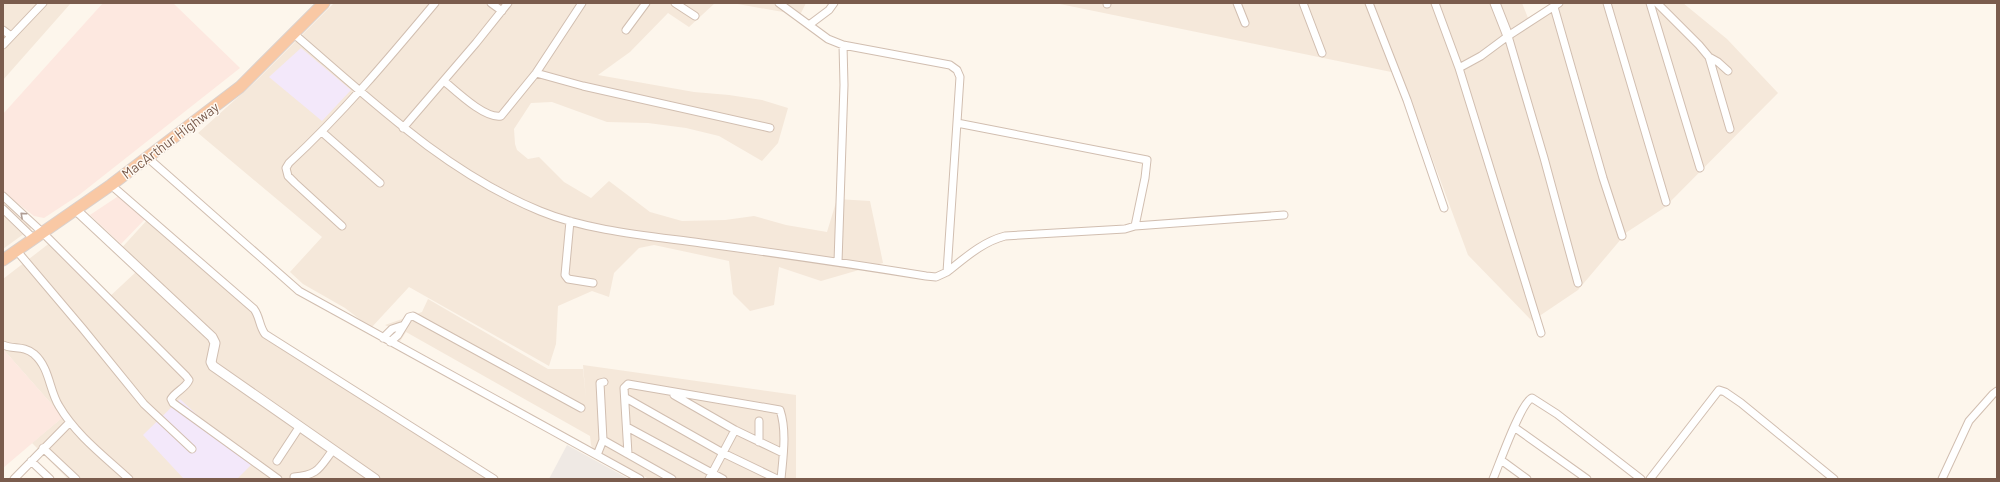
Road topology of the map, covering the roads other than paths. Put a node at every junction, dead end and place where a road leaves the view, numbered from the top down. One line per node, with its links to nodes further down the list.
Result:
1 (42, 3): 27 (street)
2 (324, 3): 26 (highway, MacArthur Highway)
3 (435, 3): 37 (street)
4 (491, 3): 20 (street)
5 (508, 3): 20 (street)
6 (582, 3): 35 (street)
7 (646, 3): 25 (street)
8 (675, 3): 21 (street)
9 (779, 3): 23 (street)
10 (834, 3): 23 (street)
11 (1237, 3): 22 (street)
12 (1303, 3): 31 (street)
13 (1369, 3): 49 (street)
14 (1435, 3): 33 (street)
15 (1495, 3): 28 (street)
16 (1607, 3): 48 (street)
17 (1650, 3): 44 (street)
18 (1657, 3): 32 (street)
19 (1557, 5): 28 (street); 57 (street)
20 (502, 11): 36 (street)
21 (695, 16)
22 (1245, 23)
23 (809, 25): 30 (street)
24 (3, 30): 27 (street)
25 (626, 30)
26 (294, 34): 37 (street); 43 (highway, MacArthur Highway)
27 (11, 36): 29 (street)
28 (1508, 36): 33 (street); 63 (street)
29 (3, 44)
30 (843, 45): 38 (street); 60 (street)
31 (1322, 53)
32 (1709, 57): 34 (street); 41 (street)
33 (1459, 68): 65 (street)
34 (1728, 71)
35 (536, 73): 36 (street); 40 (street)
36 (444, 81): 39 (street)
37 (361, 91): 39 (street); 42 (street)
38 (957, 123): 55 (street); 61 (street)
39 (403, 128): 53 (street)
40 (770, 128)
41 (1730, 129)
42 (322, 132): 45 (street); 54 (street)
43 (148, 158): 46 (highway, MacArthur Highway); 66 (street)
44 (1700, 168)
45 (380, 183)
46 (111, 185): 51 (highway, MacArthur Highway); 100 (street)
47 (3, 196): 56 (street, one-way to 47)
48 (1666, 202)
49 (1444, 208)
50 (3, 209): 56 (street)
51 (76, 210): 56 (highway, MacArthur Highway); 76 (street)
52 (1284, 215): 55 (street)
53 (570, 222): 60 (street); 62 (street)
54 (342, 226)
55 (1135, 226): 61 (street)
56 (39, 236): 58 (highway, MacArthur Highway); 98 (street)
57 (1622, 236)
58 (17, 251): 59 (highway, MacArthur Highway); 83 (street)
59 (3, 260)
60 (838, 262): 61 (street)
61 (947, 272)
62 (593, 283)
63 (1578, 283)
64 (402, 326): 66 (street); 67 (street); 73 (street)
65 (1541, 333)
66 (383, 338): 67 (street)
67 (390, 342): 88 (street)
68 (3, 345): 75 (street)
69 (604, 382): 80 (street)
70 (1997, 391): 112 (street)
71 (669, 392): 72 (street); 79 (street); 87 (street)
72 (626, 398): 77 (street); 85 (street)
73 (581, 408)
74 (759, 421): 81 (street)
75 (70, 422): 82 (street); 97 (street)
76 (300, 426): 84 (street); 91 (street)
77 (627, 427): 86 (street); 92 (street)
78 (1514, 427): 89 (street); 108 (street); 109 (street)
79 (735, 430): 81 (street); 85 (street)
80 (603, 440): 86 (street); 88 (street)
81 (759, 442): 87 (street)
82 (43, 448): 90 (street); 96 (street)
83 (192, 449)
84 (333, 450): 93 (street); 99 (street)
85 (723, 453): 92 (street); 104 (street)
86 (628, 454): 102 (street)
87 (783, 454): 105 (street)
88 (597, 455): 101 (street)
89 (1501, 460): 106 (street); 107 (street)
90 (31, 461): 94 (street); 95 (street)
91 (277, 461)
92 (710, 476): 103 (street)
93 (294, 477)
94 (16, 478)
95 (50, 479)
96 (76, 479)
97 (128, 479)
98 (278, 479)
99 (375, 479)
100 (494, 479)
101 (640, 479)
102 (672, 479)
103 (723, 479)
104 (777, 479)
105 (781, 479)
106 (1493, 479)
107 (1527, 479)
108 (1587, 479)
109 (1641, 479)
110 (1650, 479): 111 (street)
111 (1834, 479)
112 (1942, 479)

